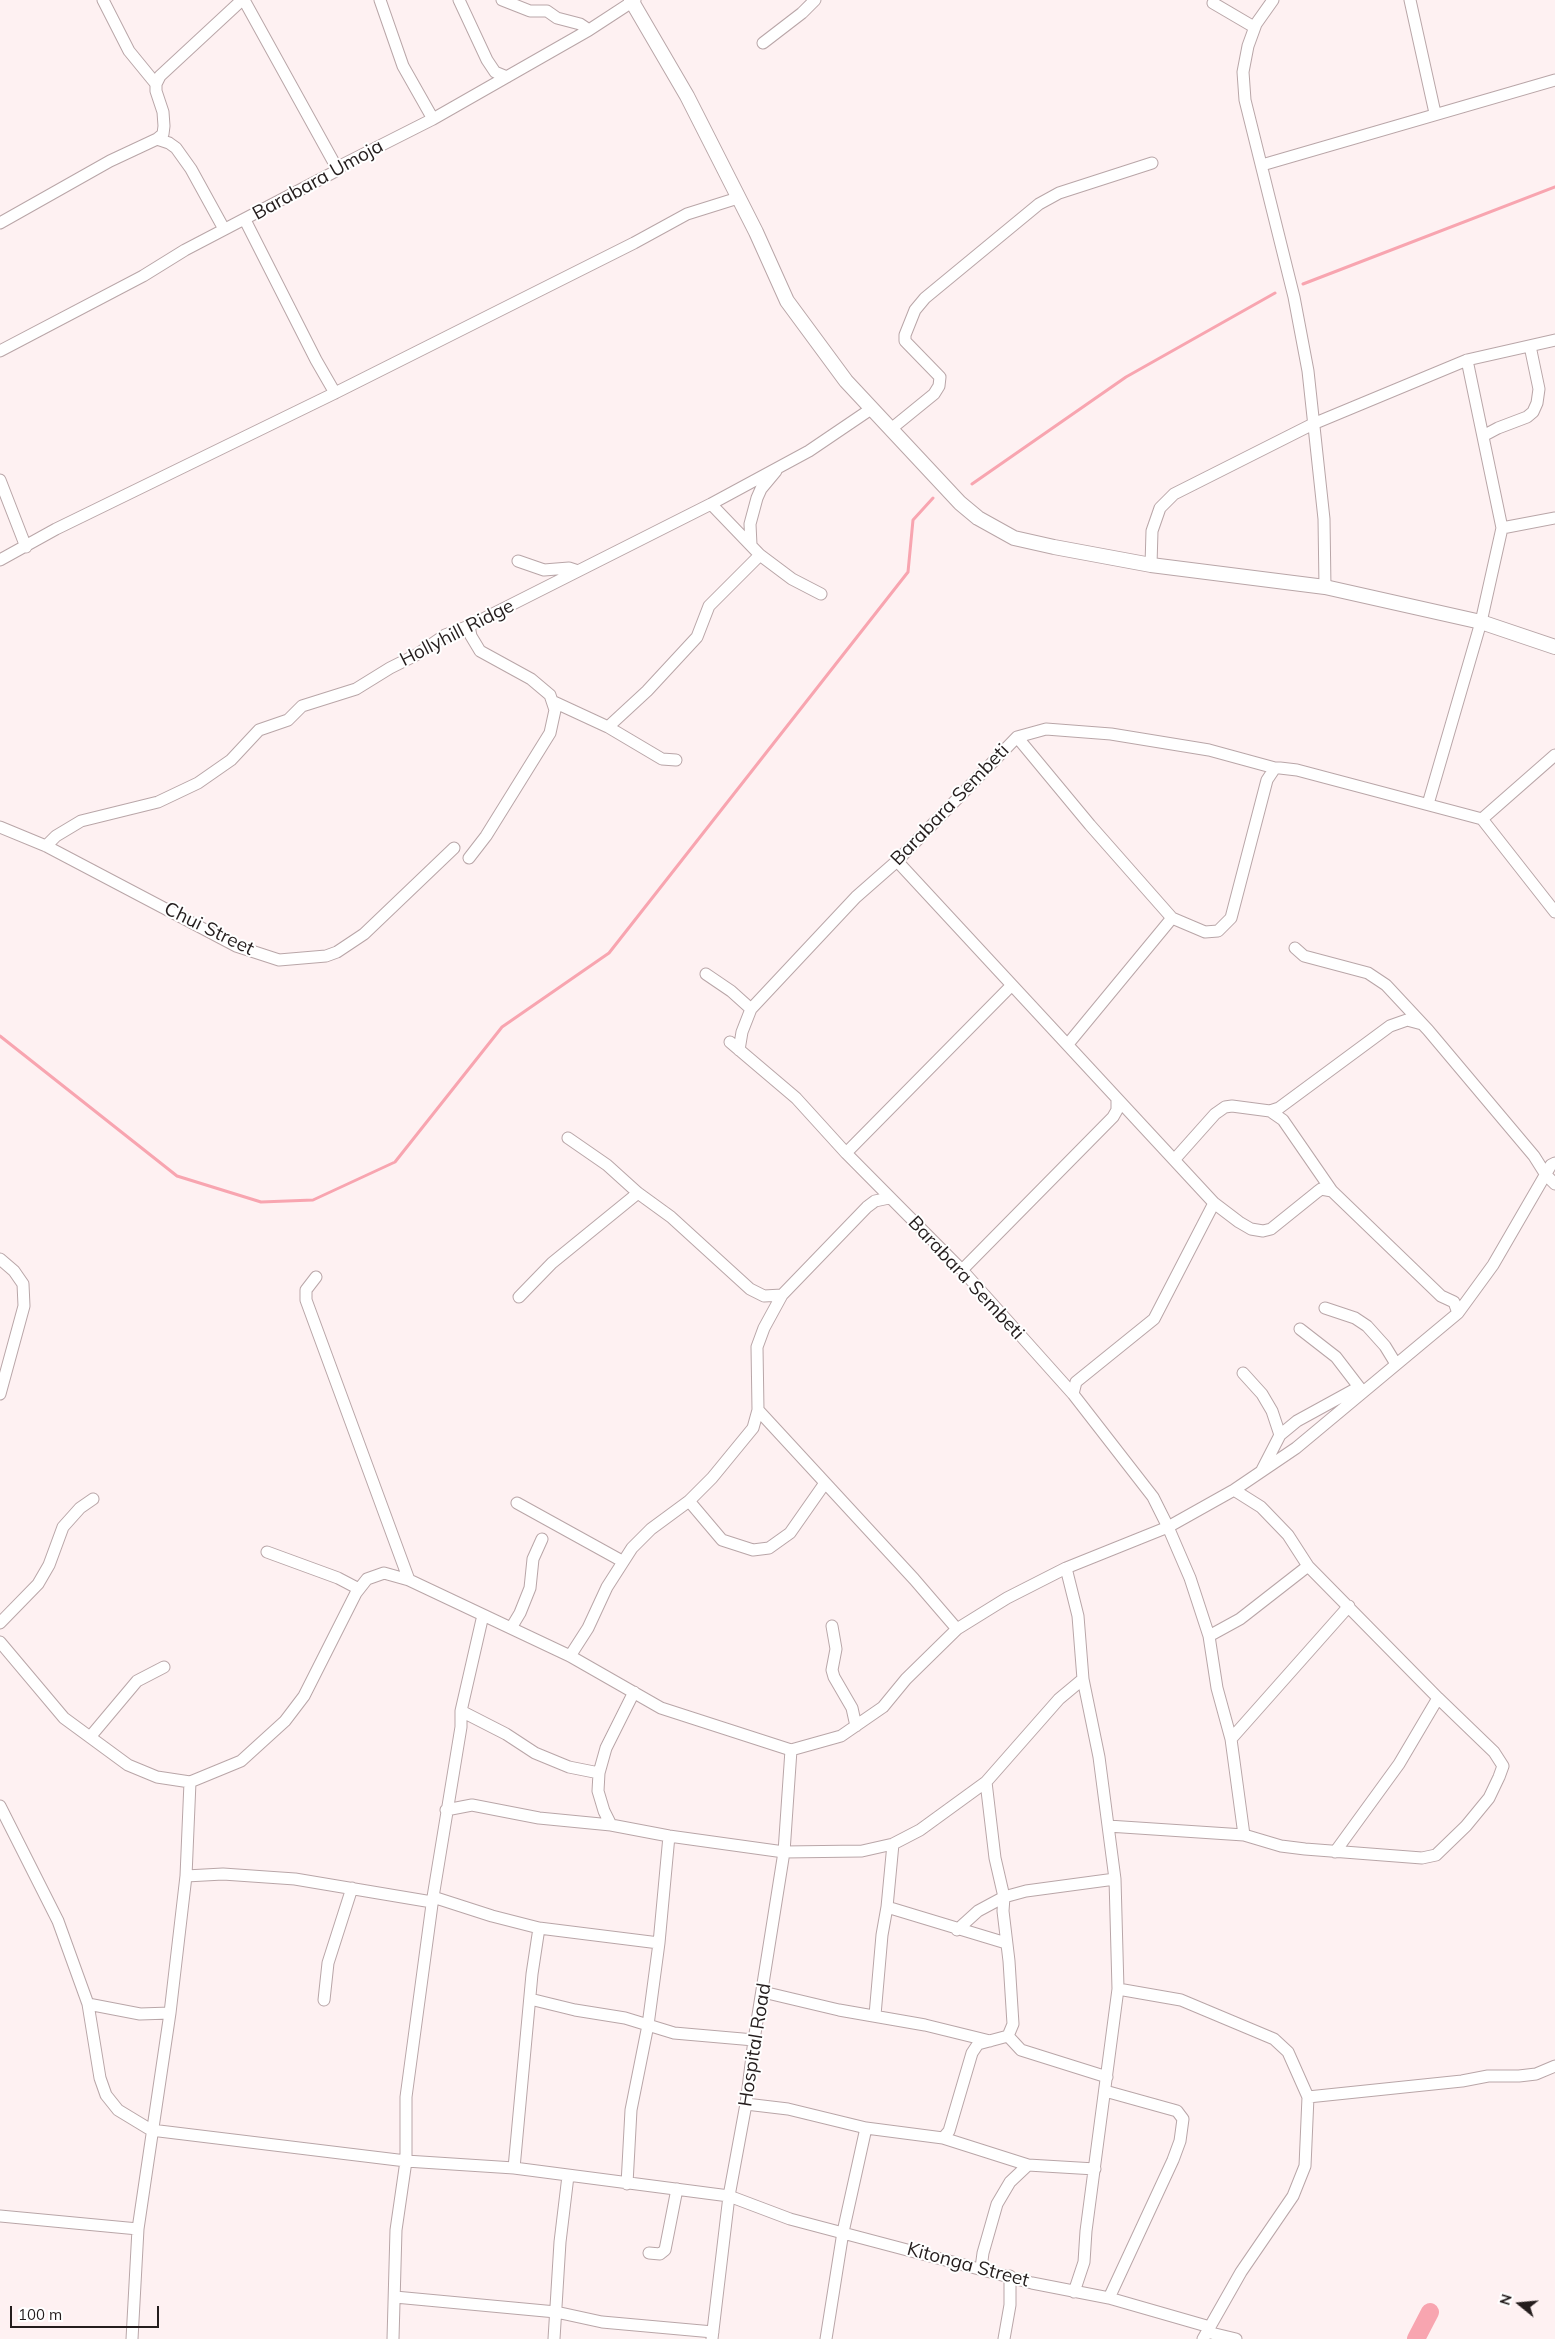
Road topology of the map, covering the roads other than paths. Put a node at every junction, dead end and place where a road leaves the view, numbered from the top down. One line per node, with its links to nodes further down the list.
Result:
1 (103, 0): 16 (street)
2 (243, 0): 16 (street); 22 (street)
3 (380, 0): 18 (street)
4 (459, 0): 14 (street)
5 (502, 0): 12 (street)
6 (815, 0): 13 (street)
7 (1274, 0): 11 (street)
8 (1410, 0): 17 (street)
9 (633, 1): 12 (street, Barabara Umoja); 23 (street)
10 (1213, 3): 11 (street)
11 (1254, 27): 21 (street)
12 (589, 30): 14 (street, Barabara Umoja)
13 (763, 43)
14 (507, 77): 18 (street, Barabara Umoja)
15 (1555, 80): 17 (street)
16 (156, 84): 19 (street)
17 (1435, 113): 21 (street)
18 (433, 119): 22 (street, Barabara Umoja)
19 (163, 139): 25 (street); 26 (street)
20 (1152, 163): 34 (street)
21 (1262, 164): 33 (street)
22 (338, 170): 24 (street, Barabara Umoja)
23 (738, 198): 31 (street); 32 (street)
24 (245, 220): 26 (street, Barabara Umoja); 31 (street)
25 (0, 223)
26 (224, 229): 29 (street, Barabara Umoja)
27 (1555, 340): 28 (street)
28 (1530, 346): 30 (street); 35 (street)
29 (0, 351)
30 (1467, 360): 33 (street); 35 (street)
31 (335, 393): 42 (street)
32 (871, 409): 34 (street); 36 (street, Hollyhill Ridge)
33 (1313, 424): 46 (street); 48 (street)
34 (891, 429): 46 (street)
35 (1484, 436): 40 (street)
36 (780, 466): 38 (street, Hollyhill Ridge); 41 (street)
37 (1, 485): 42 (street)
38 (711, 504): 41 (street); 47 (street, Hollyhill Ridge)
39 (1555, 518): 40 (street)
40 (1502, 528): 50 (street)
41 (751, 545): 43 (street)
42 (26, 547): 44 (street)
43 (760, 555): 49 (street); 54 (street)
44 (0, 560)
45 (518, 561): 47 (street)
46 (1151, 566): 48 (street)
47 (578, 571): 51 (street, Hollyhill Ridge)
48 (1325, 587): 50 (street)
49 (821, 594)
50 (1481, 622): 52 (street); 59 (street)
51 (469, 626): 53 (street); 62 (street, Hollyhill Ridge)
52 (1555, 647)
53 (554, 702): 54 (street); 64 (street)
54 (608, 727): 57 (street)
55 (1017, 736): 58 (street, Barabara Sembeti); 65 (street, Barabara Sembeti); 67 (street)
56 (1555, 755): 60 (street)
57 (676, 760)
58 (1275, 768): 59 (street, Barabara Sembeti); 67 (street)
59 (1428, 804): 60 (street, Barabara Sembeti)
60 (1482, 819): 66 (street)
61 (0, 827): 62 (street, Chui Street)
62 (46, 846): 63 (street, Chui Street)
63 (454, 848)
64 (469, 858)
65 (897, 861): 70 (street); 71 (street, Barabara Sembeti)
66 (1555, 912)
67 (1172, 918): 73 (street)
68 (1295, 948): 72 (street)
69 (706, 974): 71 (street)
70 (1011, 986): 73 (street); 77 (street)
71 (751, 1009): 77 (street, Barabara Sembeti)
72 (1423, 1025): 75 (street); 80 (street)
73 (1068, 1044): 74 (street)
74 (1117, 1100): 78 (street); 87 (street)
75 (1270, 1111): 78 (street); 82 (street)
76 (568, 1138): 83 (street)
77 (846, 1153): 84 (street, Barabara Sembeti)
78 (1174, 1160): 85 (street)
79 (1555, 1163): 80 (street)
80 (1546, 1175): 81 (street); 92 (street)
81 (1555, 1184)
82 (1332, 1191): 85 (street); 92 (street)
83 (638, 1193): 89 (street); 90 (street)
84 (889, 1198): 87 (street, Barabara Sembeti); 89 (street)
85 (1214, 1203): 98 (street)
86 (0, 1259): 97 (street)
87 (962, 1270): 98 (street, Barabara Sembeti)
88 (316, 1277): 113 (street)
89 (782, 1295): 99 (street)
90 (519, 1297)
91 (1325, 1308): 94 (street)
92 (1458, 1313): 94 (street)
93 (1300, 1328): 96 (street)
94 (1396, 1364): 96 (street)
95 (1243, 1373): 100 (street)
96 (1359, 1391): 100 (street); 101 (street)
97 (0, 1394)
98 (1073, 1394): 107 (street, Barabara Sembeti)
99 (758, 1410): 102 (street); 105 (street)
100 (1280, 1435): 101 (street)
101 (1261, 1472): 103 (street)
102 (825, 1483): 105 (street); 120 (street)
103 (1234, 1490): 107 (street); 111 (street)
104 (93, 1499): 117 (street)
105 (689, 1501): 110 (street)
106 (517, 1503): 110 (street)
107 (1168, 1527): 112 (street); 121 (street, Barabara Sembeti)
108 (542, 1540): 119 (street)
109 (267, 1552): 114 (street)
110 (622, 1561): 123 (street)
111 (1308, 1566): 115 (street); 121 (street)
112 (1066, 1568): 120 (street); 125 (street)
113 (409, 1580): 114 (street); 116 (street)
114 (359, 1590): 134 (street)
115 (1349, 1606): 127 (street); 131 (street)
116 (484, 1615): 119 (street); 128 (street)
117 (0, 1623)
118 (832, 1626): 129 (street)
119 (511, 1628): 123 (street)
120 (957, 1629): 129 (street)
121 (1209, 1636): 131 (street, Barabara Sembeti)
122 (0, 1642): 130 (street)
123 (570, 1656): 126 (street)
124 (164, 1667): 130 (street)
125 (1084, 1679): 135 (street); 139 (street)
126 (634, 1692): 132 (street); 133 (street)
127 (1438, 1698): 144 (street); 144 (street)
128 (461, 1711): 133 (street); 137 (street)
129 (856, 1726): 132 (street)
130 (90, 1736): 134 (street)
131 (1231, 1739): 140 (street, Barabara Sembeti)
132 (791, 1750): 143 (street, Hospital Road)
133 (599, 1773): 138 (street)
134 (190, 1782): 145 (street)
135 (986, 1782): 142 (street); 148 (street)
136 (0, 1806): 159 (street)
137 (446, 1810): 138 (street); 149 (street)
138 (611, 1825): 141 (street)
139 (1108, 1826): 140 (street); 146 (street)
140 (1244, 1835): 144 (street)
141 (670, 1836): 143 (street); 153 (street)
142 (893, 1844): 143 (street); 150 (street)
143 (784, 1852): 156 (street, Hospital Road)
144 (1335, 1852)
145 (186, 1876): 147 (street); 160 (street)
146 (1115, 1879): 148 (street); 155 (street)
147 (352, 1888): 149 (street); 158 (street)
148 (1004, 1897): 152 (street); 154 (street)
149 (432, 1900): 151 (street); 174 (street)
150 (888, 1907): 152 (street); 161 (street)
151 (539, 1928): 153 (street); 157 (street)
152 (957, 1930): 154 (street)
153 (659, 1943): 162 (street)
154 (1006, 1943): 163 (street)
155 (1118, 1989): 167 (street); 169 (street)
156 (763, 1992): 161 (street); 164 (street, Hospital Road)
157 (530, 1999): 162 (street); 176 (street)
158 (324, 2000)
159 (88, 2004): 160 (street); 172 (street)
160 (170, 2013): 172 (street)
161 (874, 2015): 165 (street)
162 (648, 2024): 164 (street); 179 (street)
163 (1008, 2036): 165 (street); 167 (street)
164 (754, 2040): 170 (street, Hospital Road)
165 (990, 2041): 173 (street)
166 (1555, 2066): 169 (street)
167 (1107, 2077): 168 (street)
168 (1106, 2092): 177 (street); 190 (street)
169 (1308, 2097): 192 (street)
170 (746, 2104): 171 (street); 181 (street, Hospital Road)
171 (866, 2128): 173 (street); 184 (street)
172 (151, 2130): 174 (street, Kitonga Street); 183 (street)
173 (943, 2138): 175 (street)
174 (406, 2161): 176 (street, Kitonga Street); 189 (street)
175 (1028, 2165): 177 (street); 186 (street)
176 (514, 2168): 178 (street, Kitonga Street)
177 (1096, 2169): 188 (street)
178 (568, 2176): 179 (street, Kitonga Street); 191 (street)
179 (627, 2184): 180 (street, Kitonga Street)
180 (677, 2189): 181 (street, Kitonga Street); 185 (street)
181 (728, 2196): 184 (street, Kitonga Street); 193 (street, Hospital Road)
182 (0, 2216): 183 (street)
183 (138, 2229): 194 (street)
184 (843, 2232): 186 (street, Kitonga Street); 197 (street)
185 (649, 2252)
186 (981, 2268): 187 (street, Kitonga Street)
187 (1010, 2276): 188 (street, Kitonga Street); 198 (street)
188 (1074, 2292): 190 (street, Kitonga Street)
189 (395, 2297): 191 (street); 195 (street)
190 (1109, 2298): 192 (street, Kitonga Street)
191 (556, 2312): 193 (street); 196 (street)
192 (1207, 2333): 199 (street, Kitonga Street)
193 (712, 2336)
194 (132, 2339)
195 (393, 2339)
196 (554, 2339)
197 (826, 2339)
198 (1004, 2339)
199 (1236, 2339)

